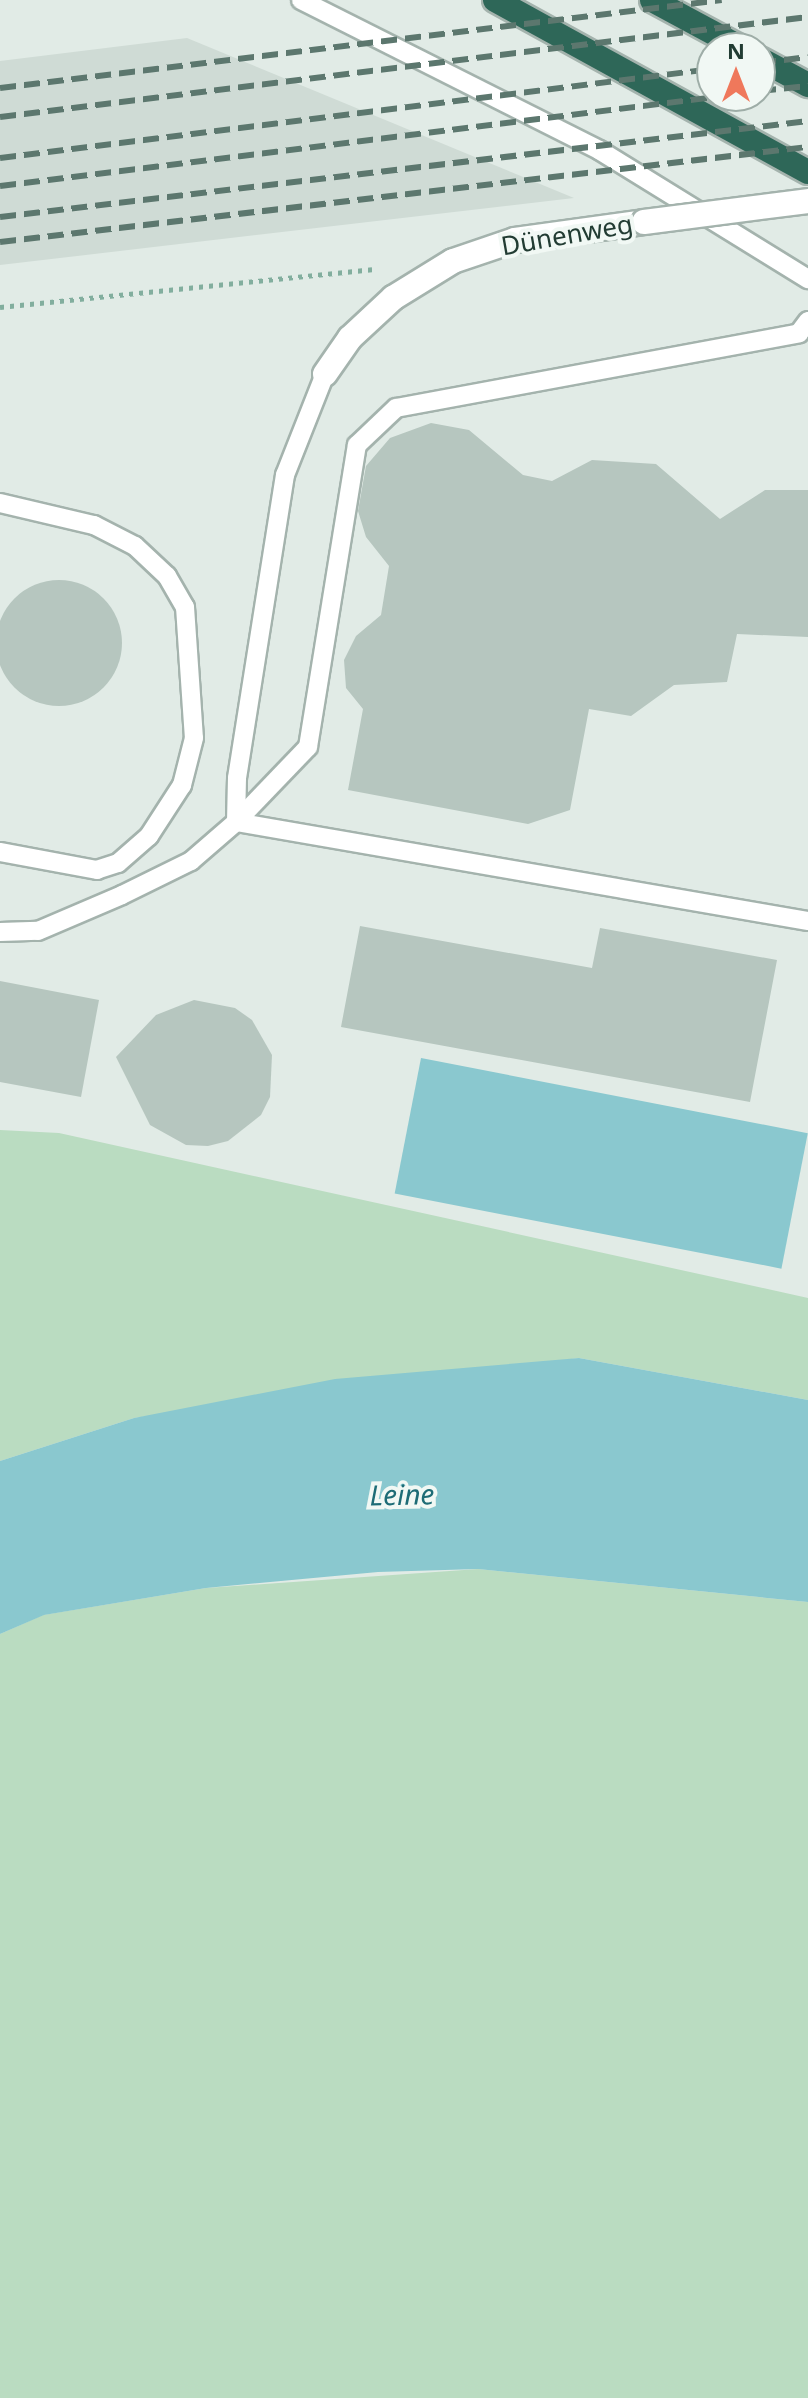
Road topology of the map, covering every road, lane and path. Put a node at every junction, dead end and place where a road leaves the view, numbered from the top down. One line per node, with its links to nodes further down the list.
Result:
1 (301, 0): 10 (lane)
2 (495, 0): 7 (highway)
3 (652, 0): 4 (highway)
4 (711, 32)
5 (776, 68): 6 (highway)
6 (808, 85)
7 (808, 172)
8 (808, 201): 13 (street, Dünenweg, bridge)
9 (391, 268): 11 (path)
10 (808, 279)
11 (0, 307)
12 (808, 321): 15 (lane)
13 (325, 374): 15 (lane)
14 (0, 503): 17 (lane)
15 (236, 822): 18 (lane); 19 (lane)
16 (0, 852): 17 (lane)
17 (97, 870): 18 (lane)
18 (106, 902): 20 (lane)
19 (808, 921)
20 (0, 932)

